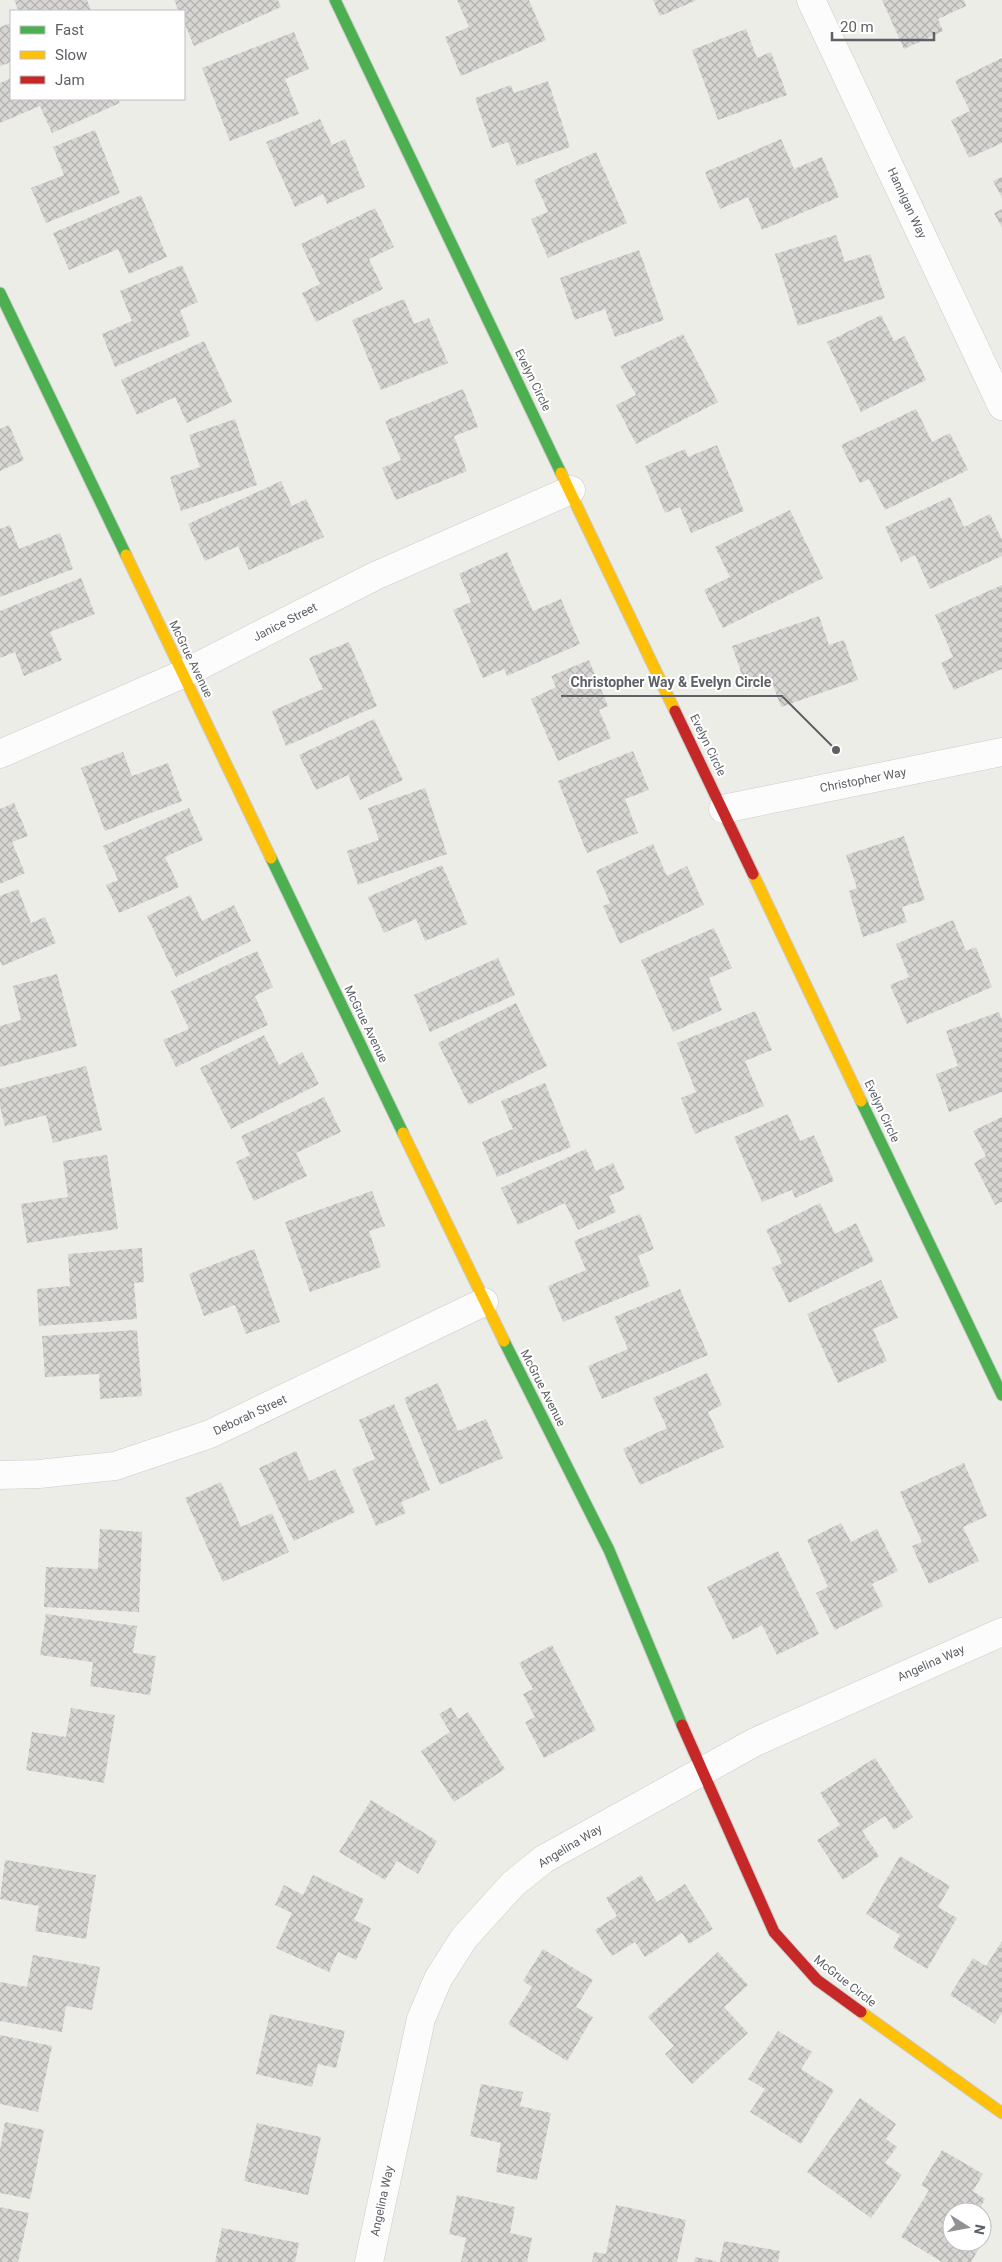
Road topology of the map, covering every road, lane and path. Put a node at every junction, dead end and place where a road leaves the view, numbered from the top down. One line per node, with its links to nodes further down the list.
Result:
1 (335, 0): 5 (street, Evelyn Circle)
2 (811, 0): 4 (street, Hannigan Way)
3 (0, 293): 6 (street, McGrue Avenue)
4 (1002, 406)
5 (571, 490): 6 (street, Janice Street); 9 (street, Evelyn Circle)
6 (183, 674): 8 (street, Janice Street); 10 (street, McGrue Avenue)
7 (1002, 752): 9 (street, Christopher Way)
8 (0, 754)
9 (723, 809): 11 (street, Evelyn Circle)
10 (484, 1302): 12 (street, Deborah Street); 14 (street, McGrue Avenue)
11 (1002, 1395)
12 (0, 1475)
13 (1002, 1632): 14 (street, Angelina Way)
14 (701, 1771): 15 (street, McGrue Circle); 16 (street, Angelina Way)
15 (1002, 2113)
16 (369, 2262)

